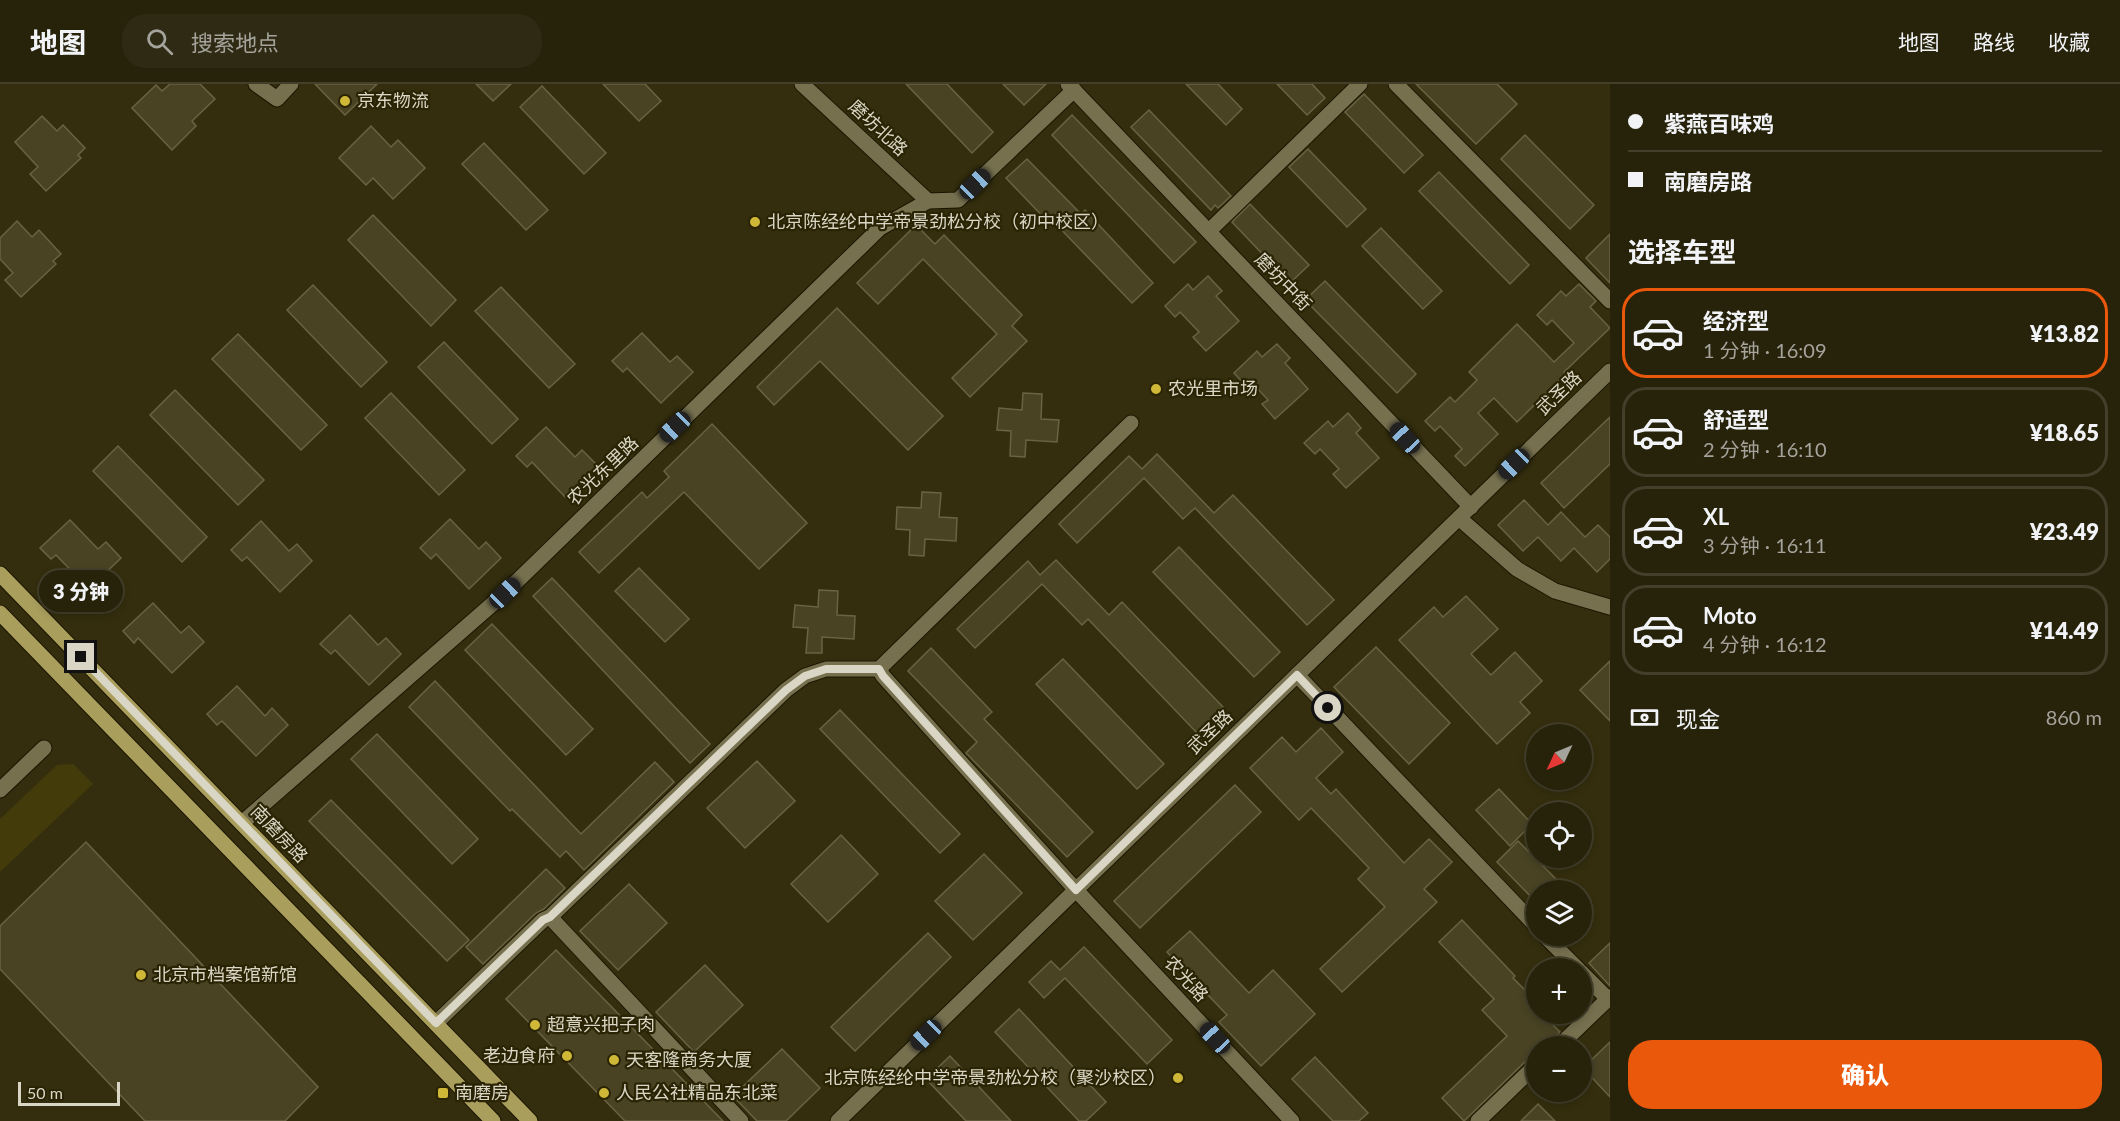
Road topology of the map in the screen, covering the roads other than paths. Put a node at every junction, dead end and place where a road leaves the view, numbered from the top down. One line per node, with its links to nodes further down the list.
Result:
1 (256, 84): 2 (street)
2 (291, 84)
3 (802, 84): 7 (street, 磨坊北路)
4 (1360, 84): 8 (street)
5 (1396, 84): 9 (street)
6 (1071, 87): 7 (street, 农光东里路); 8 (street, 磨坊中街)
7 (927, 201): 21 (street, 农光东里路)
8 (1209, 231): 12 (street, 磨坊中街)
9 (1610, 301)
10 (1610, 371): 12 (street, 武圣路)
11 (1131, 423): 17 (street)
12 (1470, 507): 13 (street, 武圣路)
13 (1459, 518): 15 (street); 18 (street, 武圣路)
14 (0, 574): 21 (main road, 南磨房路)
15 (1610, 607)
16 (0, 613): 32 (main road)
17 (879, 669): 22 (street, 农光路); 24 (street)
18 (1297, 675): 22 (street, 武圣路); 23 (street)
19 (44, 748): 20 (street)
20 (0, 790)
21 (242, 823): 29 (main road, 南磨房路)
22 (1076, 890): 35 (street, 武圣路); 36 (street, 农光路)
23 (1526, 915)
24 (550, 917): 29 (street); 34 (street)
25 (1555, 946): 26 (street)
26 (1566, 958)
27 (1592, 983): 28 (street)
28 (1609, 998): 30 (street)
29 (436, 1023): 33 (main road, 南磨房路)
30 (1569, 1036)
31 (1526, 1075): 37 (street)
32 (493, 1121)
33 (530, 1121)
34 (741, 1121)
35 (838, 1121)
36 (1292, 1121)
37 (1478, 1121)

